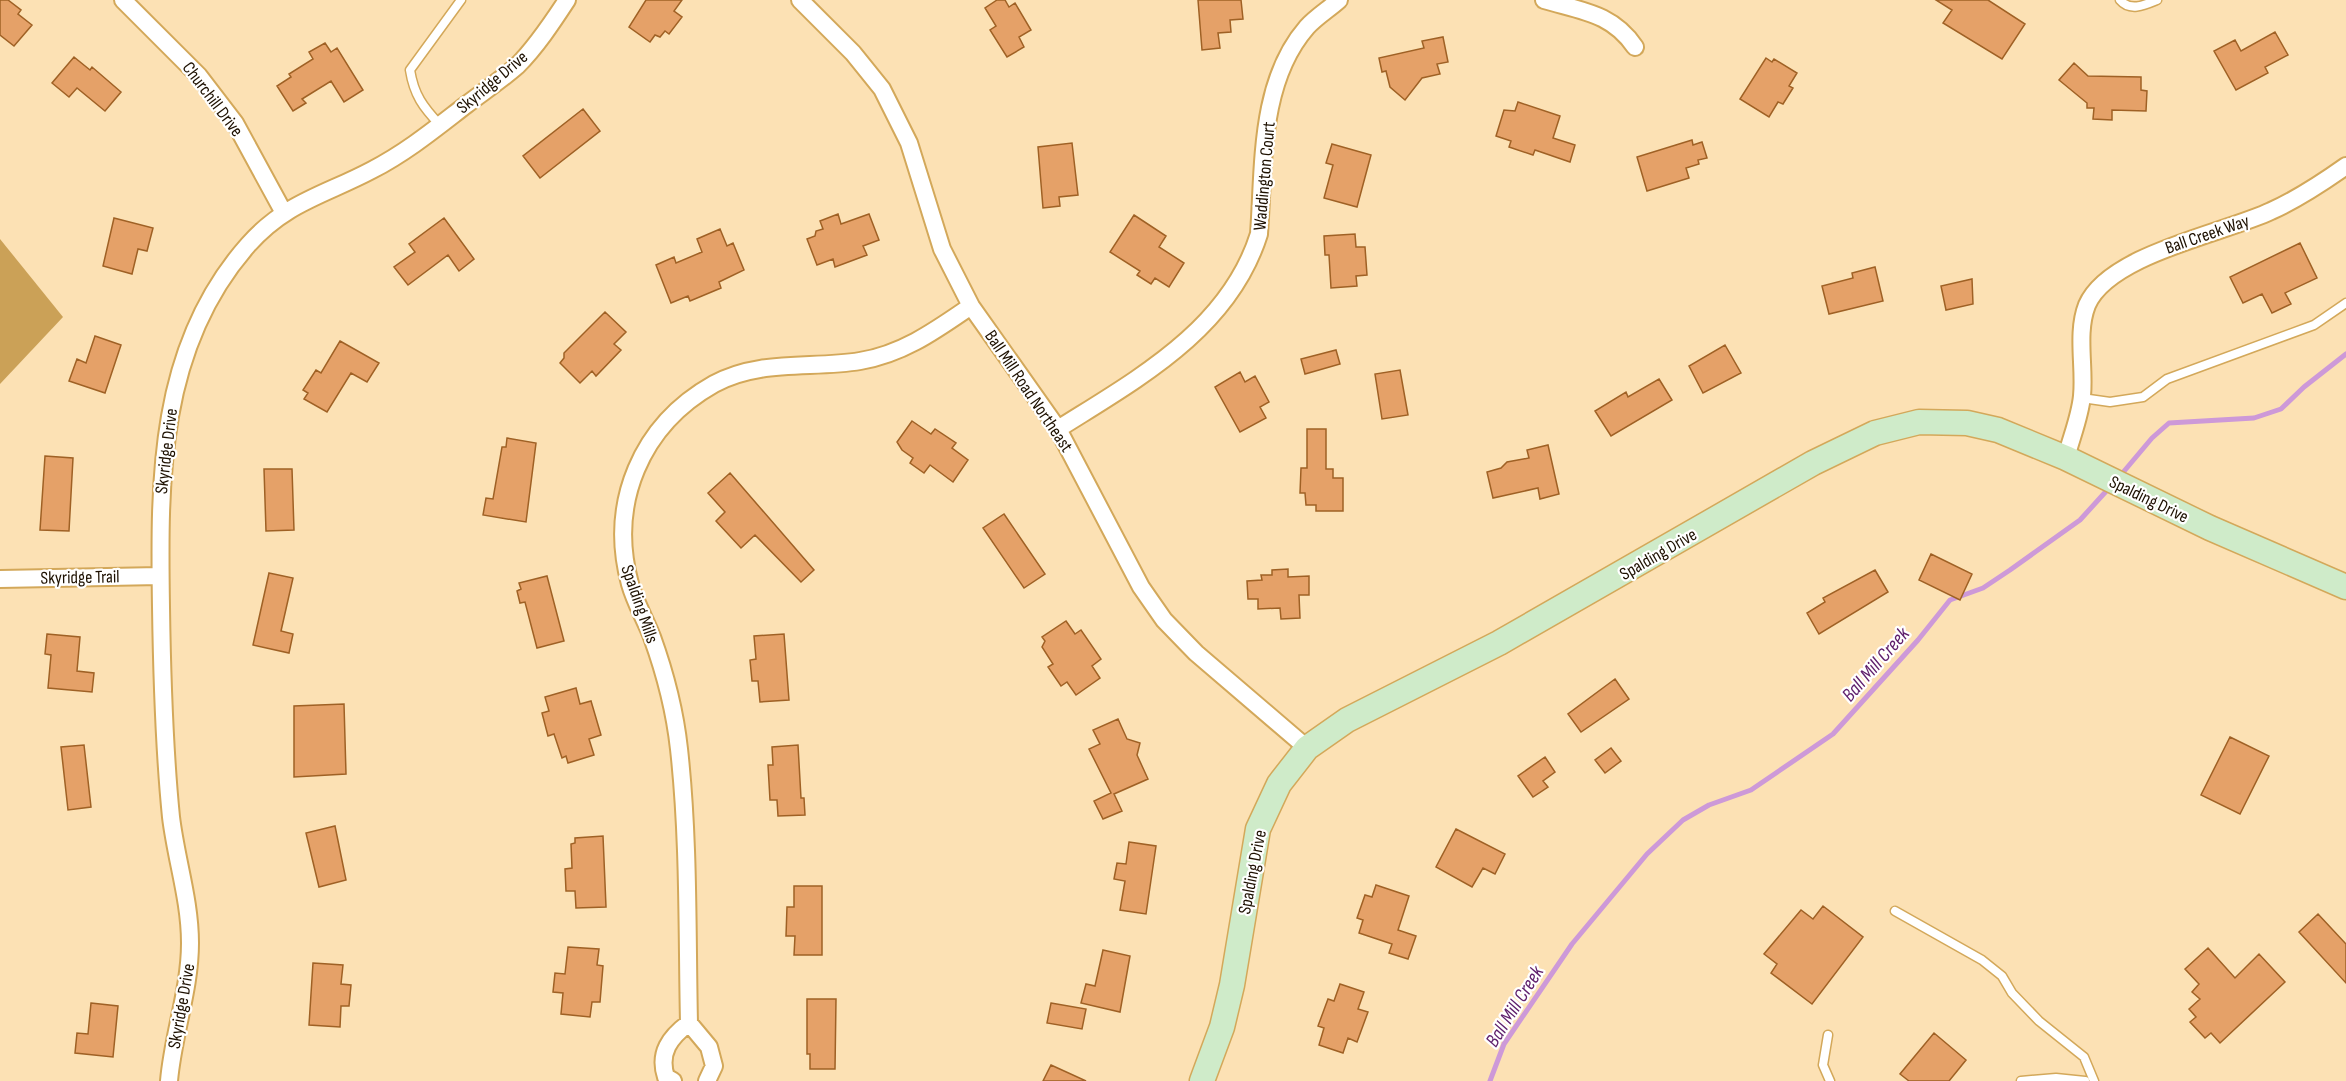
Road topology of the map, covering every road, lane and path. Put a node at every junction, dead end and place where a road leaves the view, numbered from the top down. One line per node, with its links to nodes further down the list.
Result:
1 (123, 0): 12 (street, Churchill Drive)
2 (461, 0): 10 (lane)
3 (567, 0): 10 (street, Skyridge Drive)
4 (800, 0): 14 (street, Ball Mill Road Northeast)
5 (1339, 0): 16 (street, Waddington Court)
6 (1544, 0): 9 (street)
7 (2120, 0): 8 (lane)
8 (2157, 0)
9 (1635, 47)
10 (440, 125): 12 (street, Skyridge Drive)
11 (2346, 166): 15 (street, Ball Creek Way)
12 (284, 213): 18 (street, Skyridge Drive)
13 (2346, 303): 15 (lane)
14 (971, 306): 16 (street, Ball Mill Road Northeast); 23 (street, Spalding Mills)
15 (2082, 398): 17 (street, Ball Creek Way)
16 (1058, 429): 21 (street, Ball Mill Road Northeast)
17 (2066, 459): 20 (street, Spalding Drive); 21 (street, Spalding Drive)
18 (160, 576): 19 (street, Skyridge Trail); 25 (street, Skyridge Drive)
19 (0, 579)
20 (2346, 587)
21 (1307, 748): 28 (street, Spalding Drive)
22 (1895, 911): 32 (lane)
23 (689, 1023): 26 (street); 27 (street)
24 (1828, 1035): 29 (lane)
25 (169, 1081)
26 (673, 1081)
27 (707, 1081)
28 (1202, 1081)
29 (1830, 1081)
30 (2021, 1081): 31 (lane)
31 (2085, 1081)
32 (2094, 1081)

